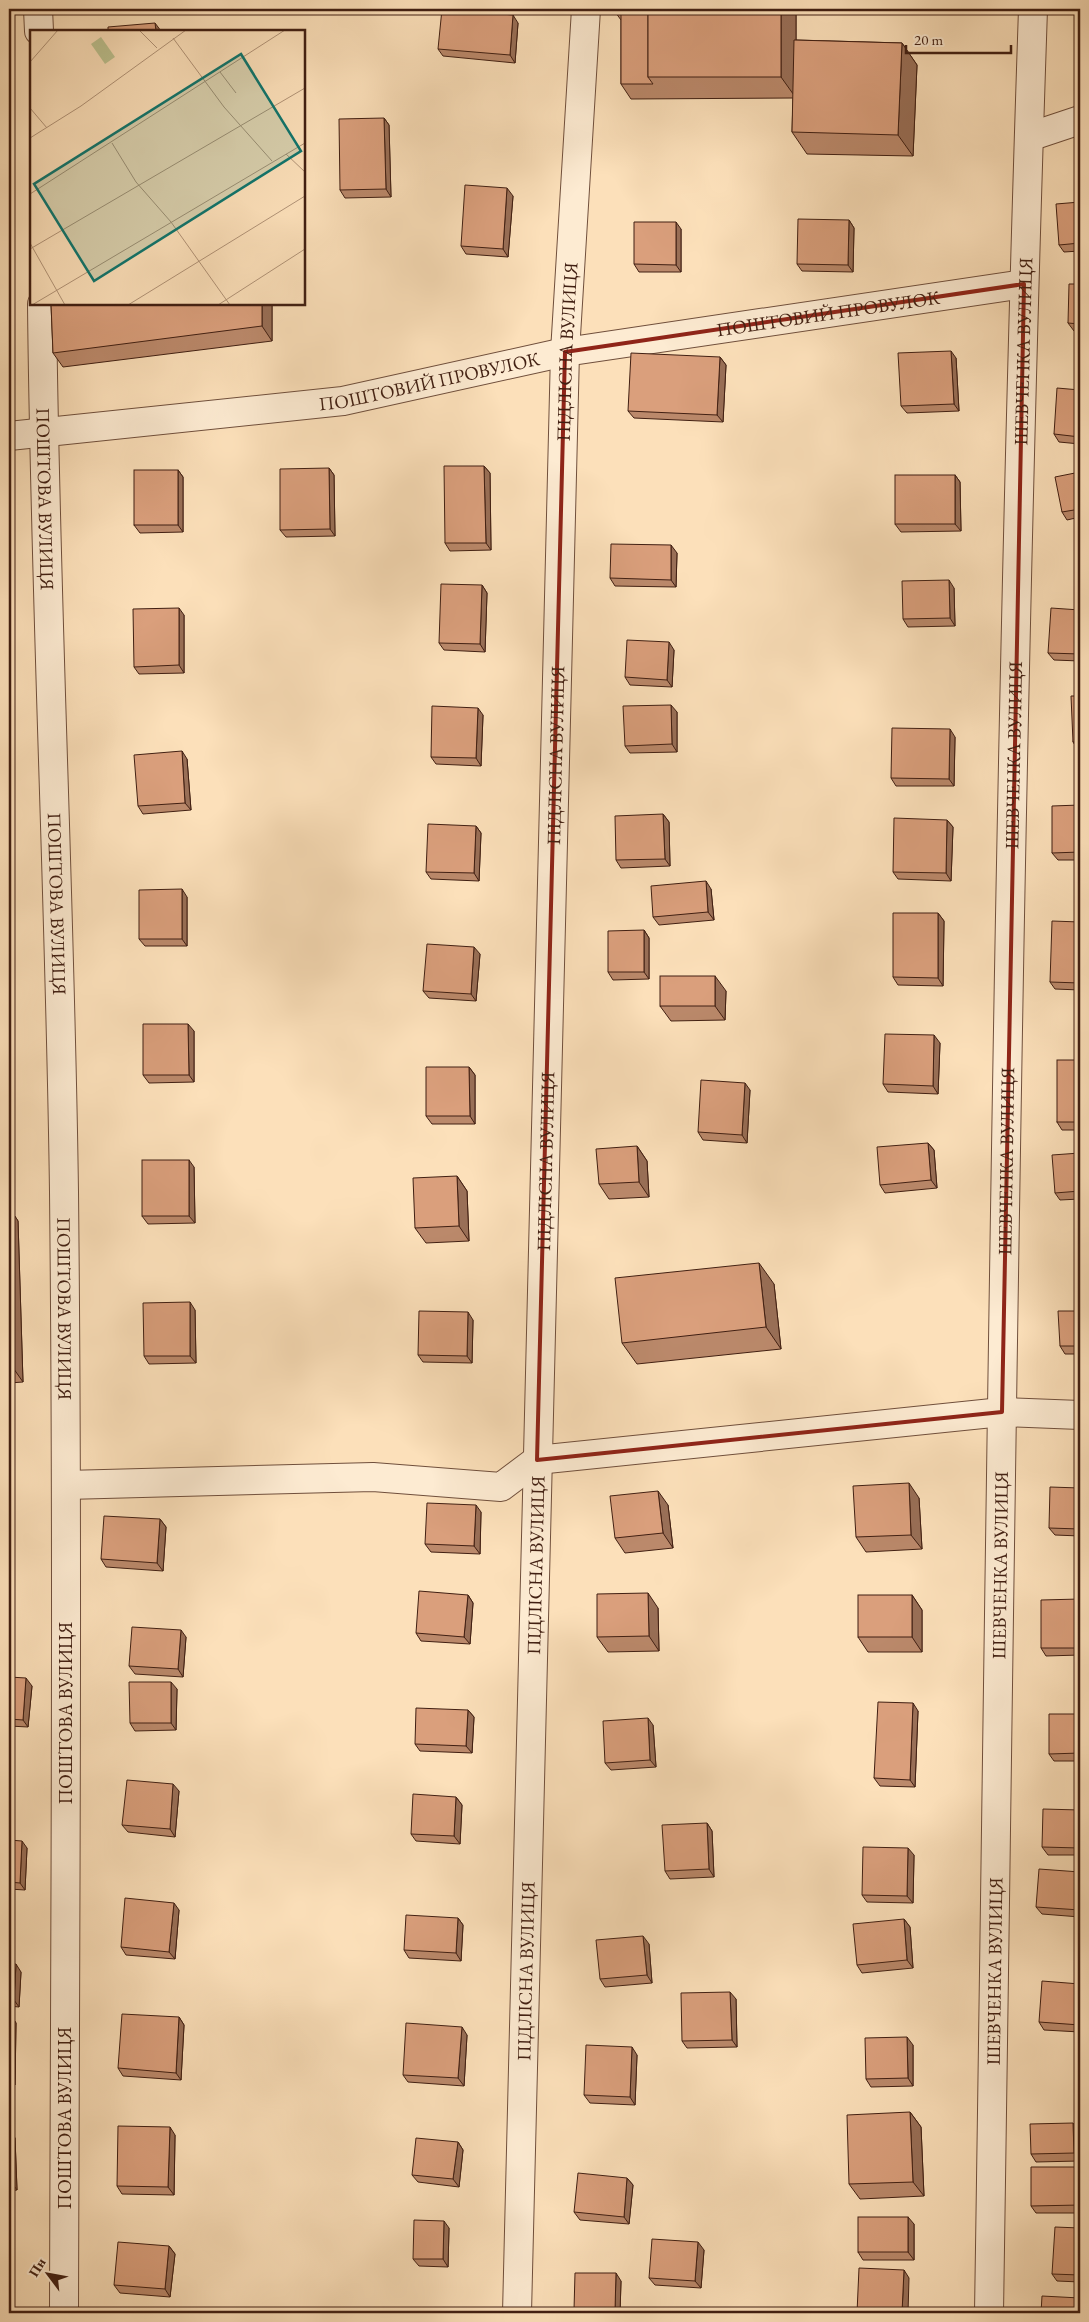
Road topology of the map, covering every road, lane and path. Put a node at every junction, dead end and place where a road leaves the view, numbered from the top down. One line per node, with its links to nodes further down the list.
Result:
1 (38, 9): 4 (street)
2 (586, 9): 9 (street, ПІДЛІСНА ВУЛИЦЯ)
3 (1034, 9): 6 (street, ШЕВЧЕНКА ВУЛИЦЯ)
4 (39, 30)
5 (1080, 120): 6 (street)
6 (1029, 137): 7 (street, ШЕВЧЕНКА ВУЛИЦЯ)
7 (1024, 284): 9 (street, ПОШТОВИЙ ПРОВУЛОК); 12 (street, ШЕВЧЕНКА ВУЛИЦЯ)
8 (42, 305): 10 (street, ПОШТОВА ВУЛИЦЯ)
9 (565, 352): 10 (street, ПОШТОВИЙ ПРОВУЛОК); 14 (street, ПІДЛІСНА ВУЛИЦЯ)
10 (44, 434): 11 (street, ПОШТОВИЙ ПРОВУЛОК); 15 (street, ПОШТОВА ВУЛИЦЯ)
11 (9, 436)
12 (1002, 1412): 13 (street); 14 (street); 18 (street, ШЕВЧЕНКА ВУЛИЦЯ)
13 (1080, 1415)
14 (537, 1460): 15 (street); 17 (street, ПІДЛІСНА ВУЛИЦЯ)
15 (66, 1484): 16 (street, ПОШТОВА ВУЛИЦЯ)
16 (64, 2313)
17 (517, 2313)
18 (990, 2313)

